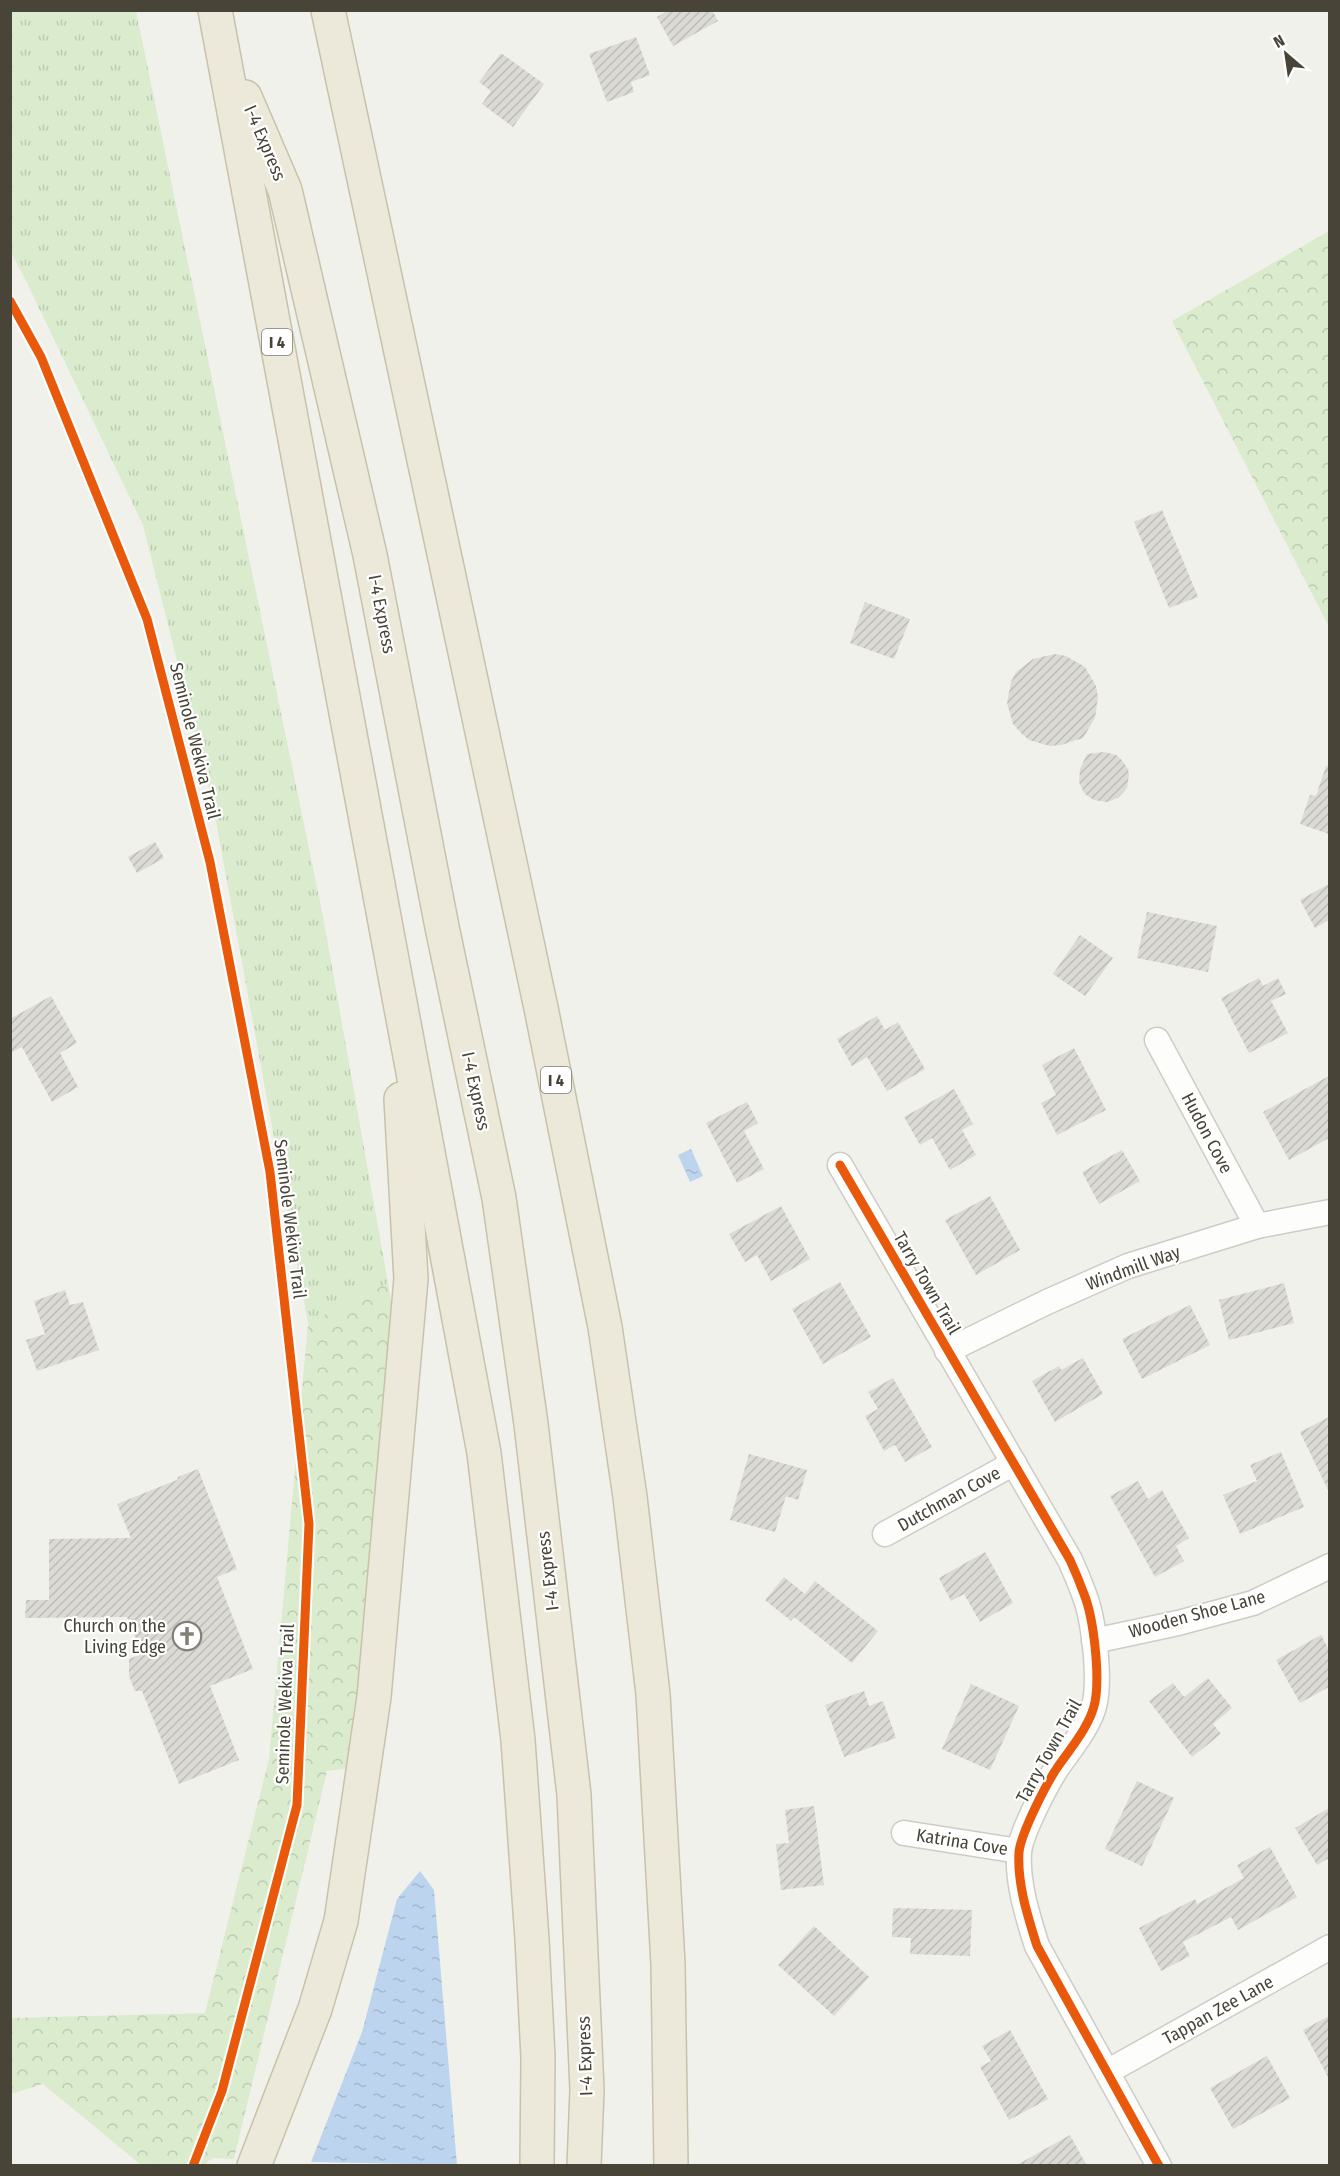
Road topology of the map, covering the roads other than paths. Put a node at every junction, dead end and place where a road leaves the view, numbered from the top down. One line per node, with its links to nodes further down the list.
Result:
1 (215, 10): 3 (highway, I 4)
2 (328, 10): 21 (highway, I 4)
3 (221, 43): 4 (highway, I 4); 20 (highway, I-4 Express)
4 (361, 786): 18 (highway); 19 (highway, I 4)
5 (1157, 1040): 8 (street, Hudon Cove)
6 (840, 1165): 9 (street, Tarry Town Trail)
7 (1329, 1212): 8 (street, Windmill Way)
8 (1257, 1226): 9 (street, Windmill Way)
9 (947, 1351): 10 (street, Tarry Town Trail)
10 (1014, 1463): 11 (street, Dutchman Cove); 13 (street, Tarry Town Trail)
11 (885, 1534)
12 (1329, 1566): 13 (street, Wooden Shoe Lane)
13 (1094, 1641): 15 (street, Tarry Town Trail)
14 (904, 1833): 15 (street, Katrina Cove)
15 (1019, 1851): 17 (street, Tarry Town Trail)
16 (1329, 1947): 17 (street, Tappan Zee Lane)
17 (1107, 2072): 22 (street, Tarry Town Trail)
18 (254, 2166)
19 (537, 2166)
20 (584, 2166)
21 (671, 2166)
22 (1160, 2166)

